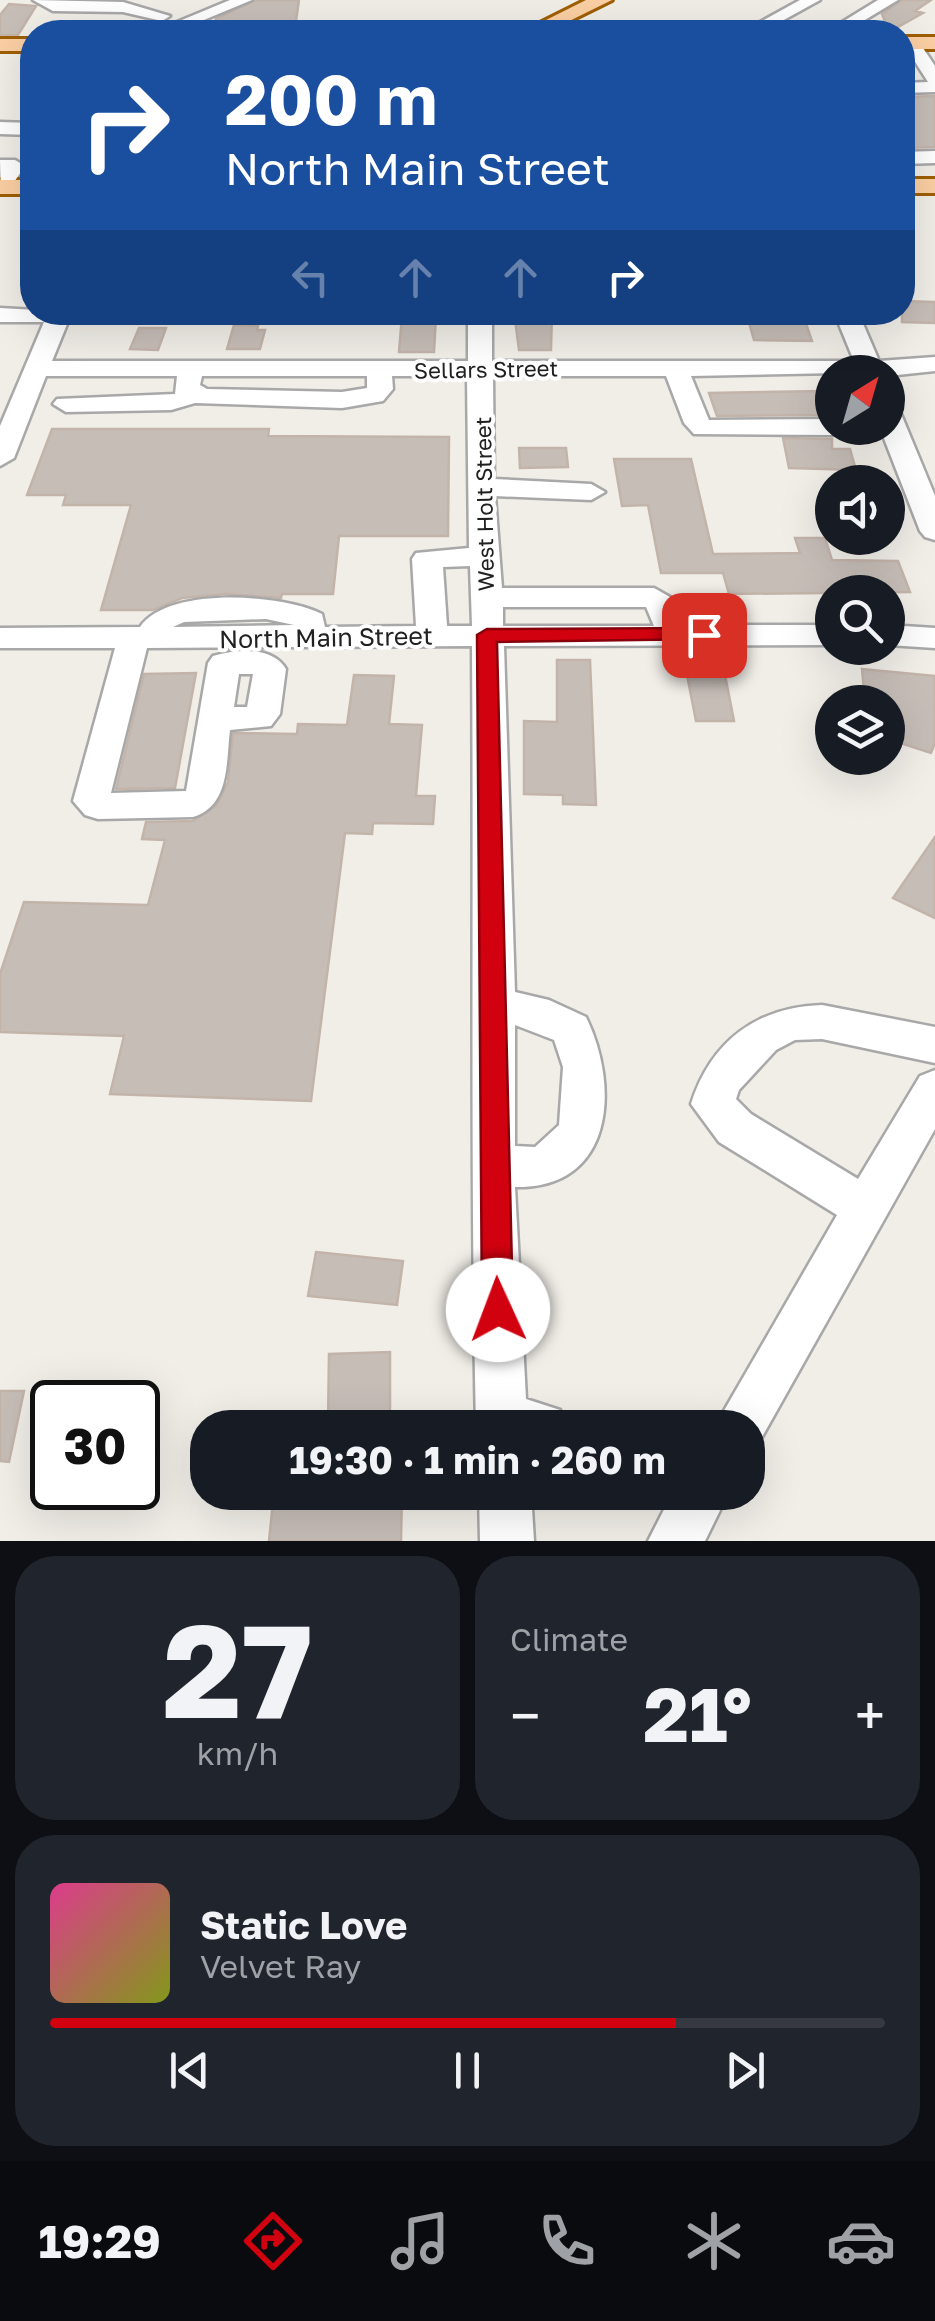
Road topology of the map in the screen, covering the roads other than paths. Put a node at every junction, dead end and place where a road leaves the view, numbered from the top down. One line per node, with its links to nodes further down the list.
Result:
1 (41, 0): 7 (street)
2 (244, 0): 9 (street)
3 (602, 0): 10 (main road)
4 (812, 0): 11 (street)
5 (890, 0): 12 (street)
6 (181, 9): 8 (street)
7 (153, 20)
8 (167, 20)
9 (176, 20)
10 (558, 20)
11 (773, 20)
12 (855, 20)
13 (915, 54): 14 (street)
14 (935, 79)
15 (935, 158): 17 (street)
16 (0, 166): 18 (street)
17 (915, 176)
18 (0, 187)
19 (55, 325): 26 (street)
20 (481, 325): 27 (street, West Holt Street)
21 (851, 325): 23 (street)
22 (850, 355): 29 (street)
23 (864, 355)
24 (815, 364): 29 (street, Sellars Street)
25 (935, 364): 30 (street, Sellars Street)
26 (36, 368): 31 (street); 34 (street)
27 (483, 368): 28 (street, Sellars Street); 31 (street, Sellars Street); 36 (street, West Holt Street)
28 (676, 369): 29 (street, Sellars Street); 33 (street)
29 (723, 369)
30 (905, 369)
31 (192, 381): 32 (street)
32 (66, 404)
33 (815, 427)
34 (4, 442)
35 (899, 445): 38 (street)
36 (480, 488): 37 (street); 39 (street, West Holt Street)
37 (591, 492)
38 (935, 531)
39 (485, 556): 40 (street, West Holt Street); 42 (street)
40 (487, 616): 41 (street, North Main Street); 42 (street, North Main Street); 50 (street, West Holt Street)
41 (815, 635)
42 (432, 636): 46 (street, North Main Street)
43 (905, 636): 47 (street)
44 (0, 638): 45 (street, North Main Street)
45 (143, 638): 46 (street); 48 (street, North Main Street); 49 (street)
46 (306, 638): 48 (street, North Main Street)
47 (935, 638)
48 (222, 651): 49 (street); 49 (street)
49 (216, 718)
50 (495, 1006): 53 (street, West Holt Street); 53 (street)
51 (935, 1044): 54 (street)
52 (935, 1089): 54 (street)
53 (492, 1166): 55 (street, West Holt Street)
54 (864, 1207): 56 (street)
55 (514, 1410)
56 (750, 1410)
57 (505, 1510): 58 (street)
58 (507, 1541)

